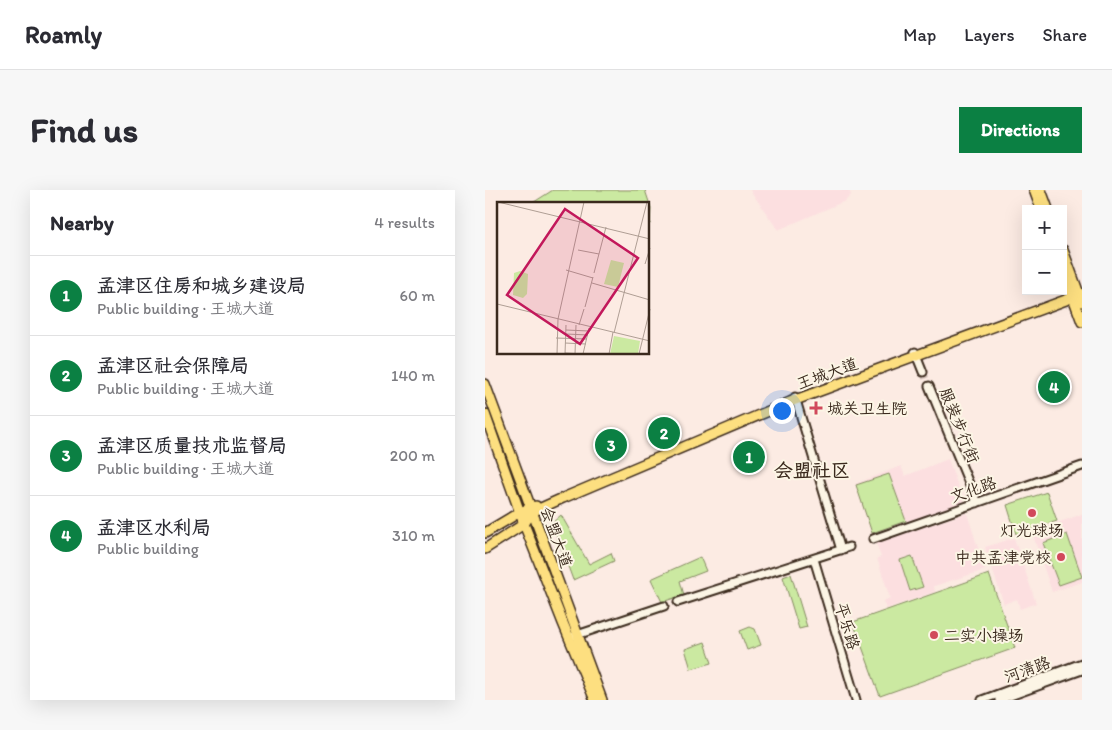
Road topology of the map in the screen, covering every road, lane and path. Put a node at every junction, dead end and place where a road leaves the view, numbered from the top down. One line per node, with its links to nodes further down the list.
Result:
1 (1034, 190): 3 (main road)
2 (1041, 190): 4 (main road)
3 (1040, 205)
4 (1047, 205)
5 (1067, 262): 7 (main road)
6 (1067, 277): 7 (main road)
7 (1078, 295): 8 (main road); 9 (main road, 王城大道); 13 (main road, 王城大道)
8 (1082, 322)
9 (915, 352): 10 (street, 服装步行街); 13 (main road, 王城大道)
10 (923, 372)
11 (485, 384): 17 (main road, 会盟大道)
12 (929, 386): 16 (street, 服装步行街)
13 (795, 398): 17 (main road, 王城大道); 24 (street)
14 (485, 414): 18 (main road, 会盟大道)
15 (1082, 466): 16 (street, 文化路)
16 (977, 503): 21 (street, 文化路)
17 (531, 510): 18 (main road, 王城大道); 19 (main road); 28 (main road, 会盟大道)
18 (520, 512): 19 (main road, 会盟大道); 20 (main road, 王城大道)
19 (525, 524): 23 (main road); 28 (main road, 会盟大道)
20 (485, 533)
21 (873, 539)
22 (849, 547): 24 (street)
23 (485, 549)
24 (841, 550): 25 (street)
25 (814, 560): 26 (street); 33 (street, 平乐路)
26 (678, 602)
27 (664, 606): 28 (street)
28 (573, 636): 31 (main road, 会盟大道); 32 (main road, 会盟大道)
29 (1082, 663): 34 (street, 河清路)
30 (1082, 670): 35 (street, 河清路)
31 (595, 700)
32 (602, 700)
33 (856, 700)
34 (982, 700)
35 (999, 700)

